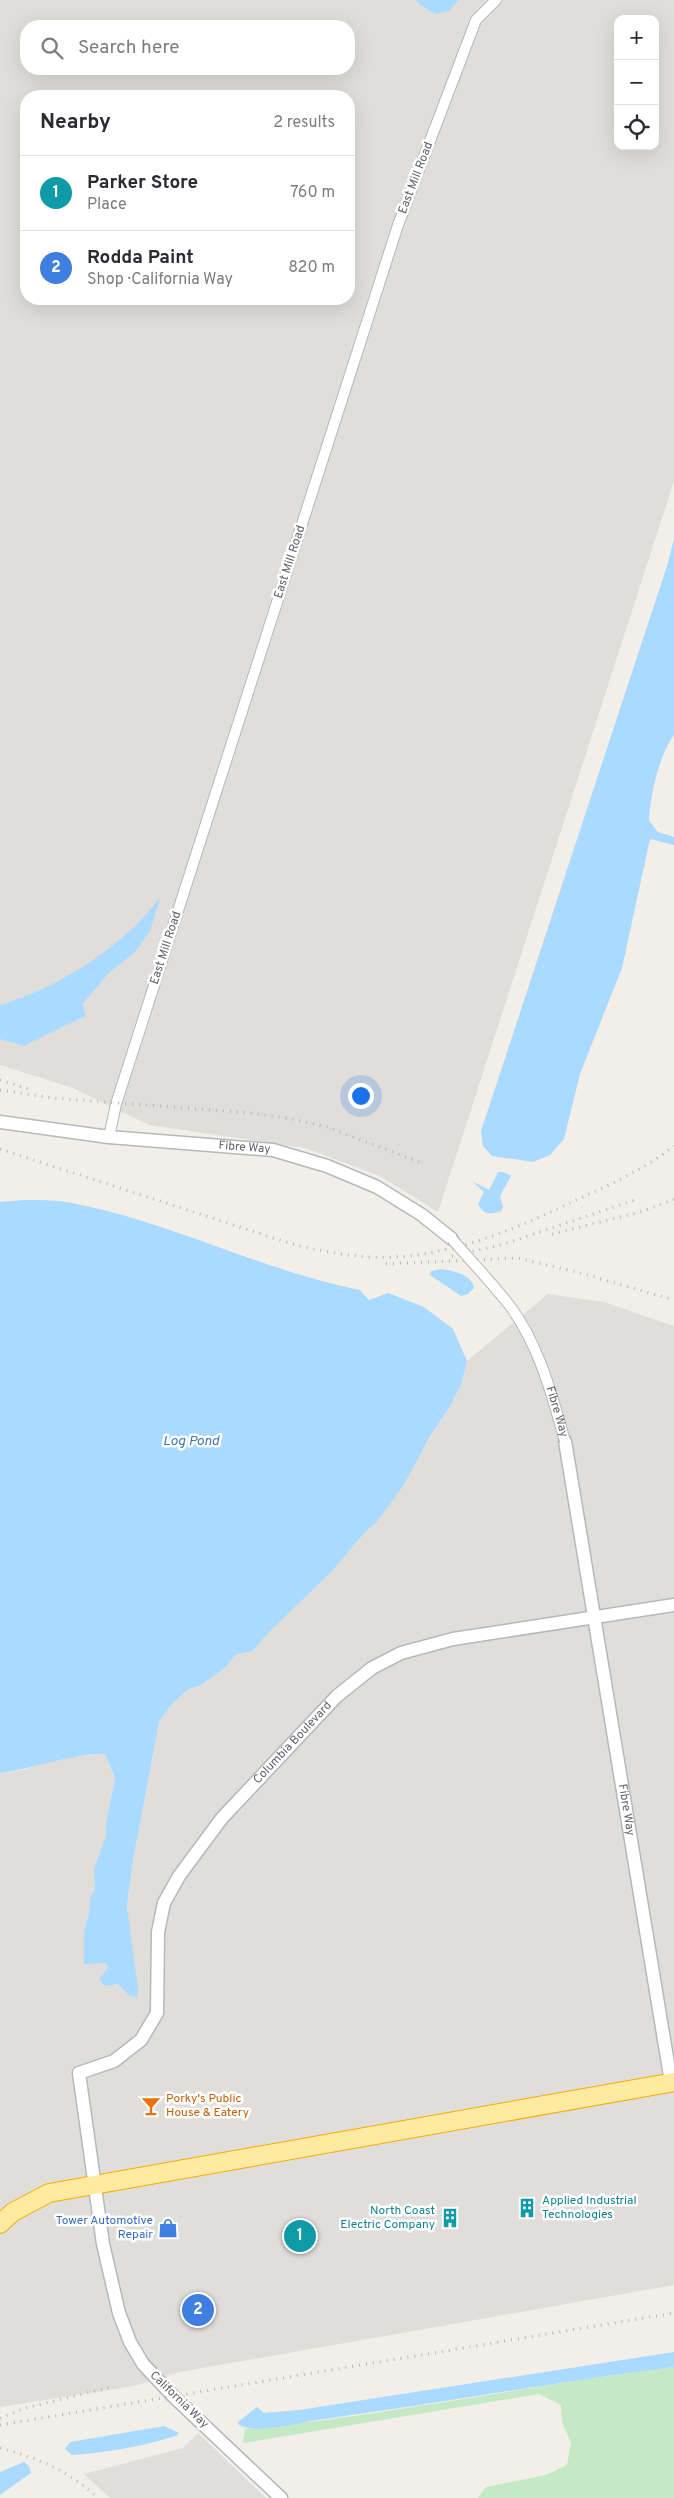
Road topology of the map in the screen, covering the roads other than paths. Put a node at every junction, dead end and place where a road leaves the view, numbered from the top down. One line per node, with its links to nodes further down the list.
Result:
1 (496, 0): 3 (street, East Mill Road)
2 (0, 1122): 3 (street, Fibre Way)
3 (109, 1137): 4 (street, Fibre Way)
4 (452, 1239): 5 (street, Fibre Way, bridge)
5 (565, 1440): 7 (street, Fibre Way)
6 (674, 1605): 7 (street, Columbia Boulevard)
7 (594, 1618): 8 (street, Columbia Boulevard); 9 (street, Fibre Way)
8 (79, 2073): 10 (street, California Way)
9 (673, 2082): 10 (highway)
10 (96, 2183): 11 (highway); 12 (street, California Way)
11 (0, 2224)
12 (281, 2498)

